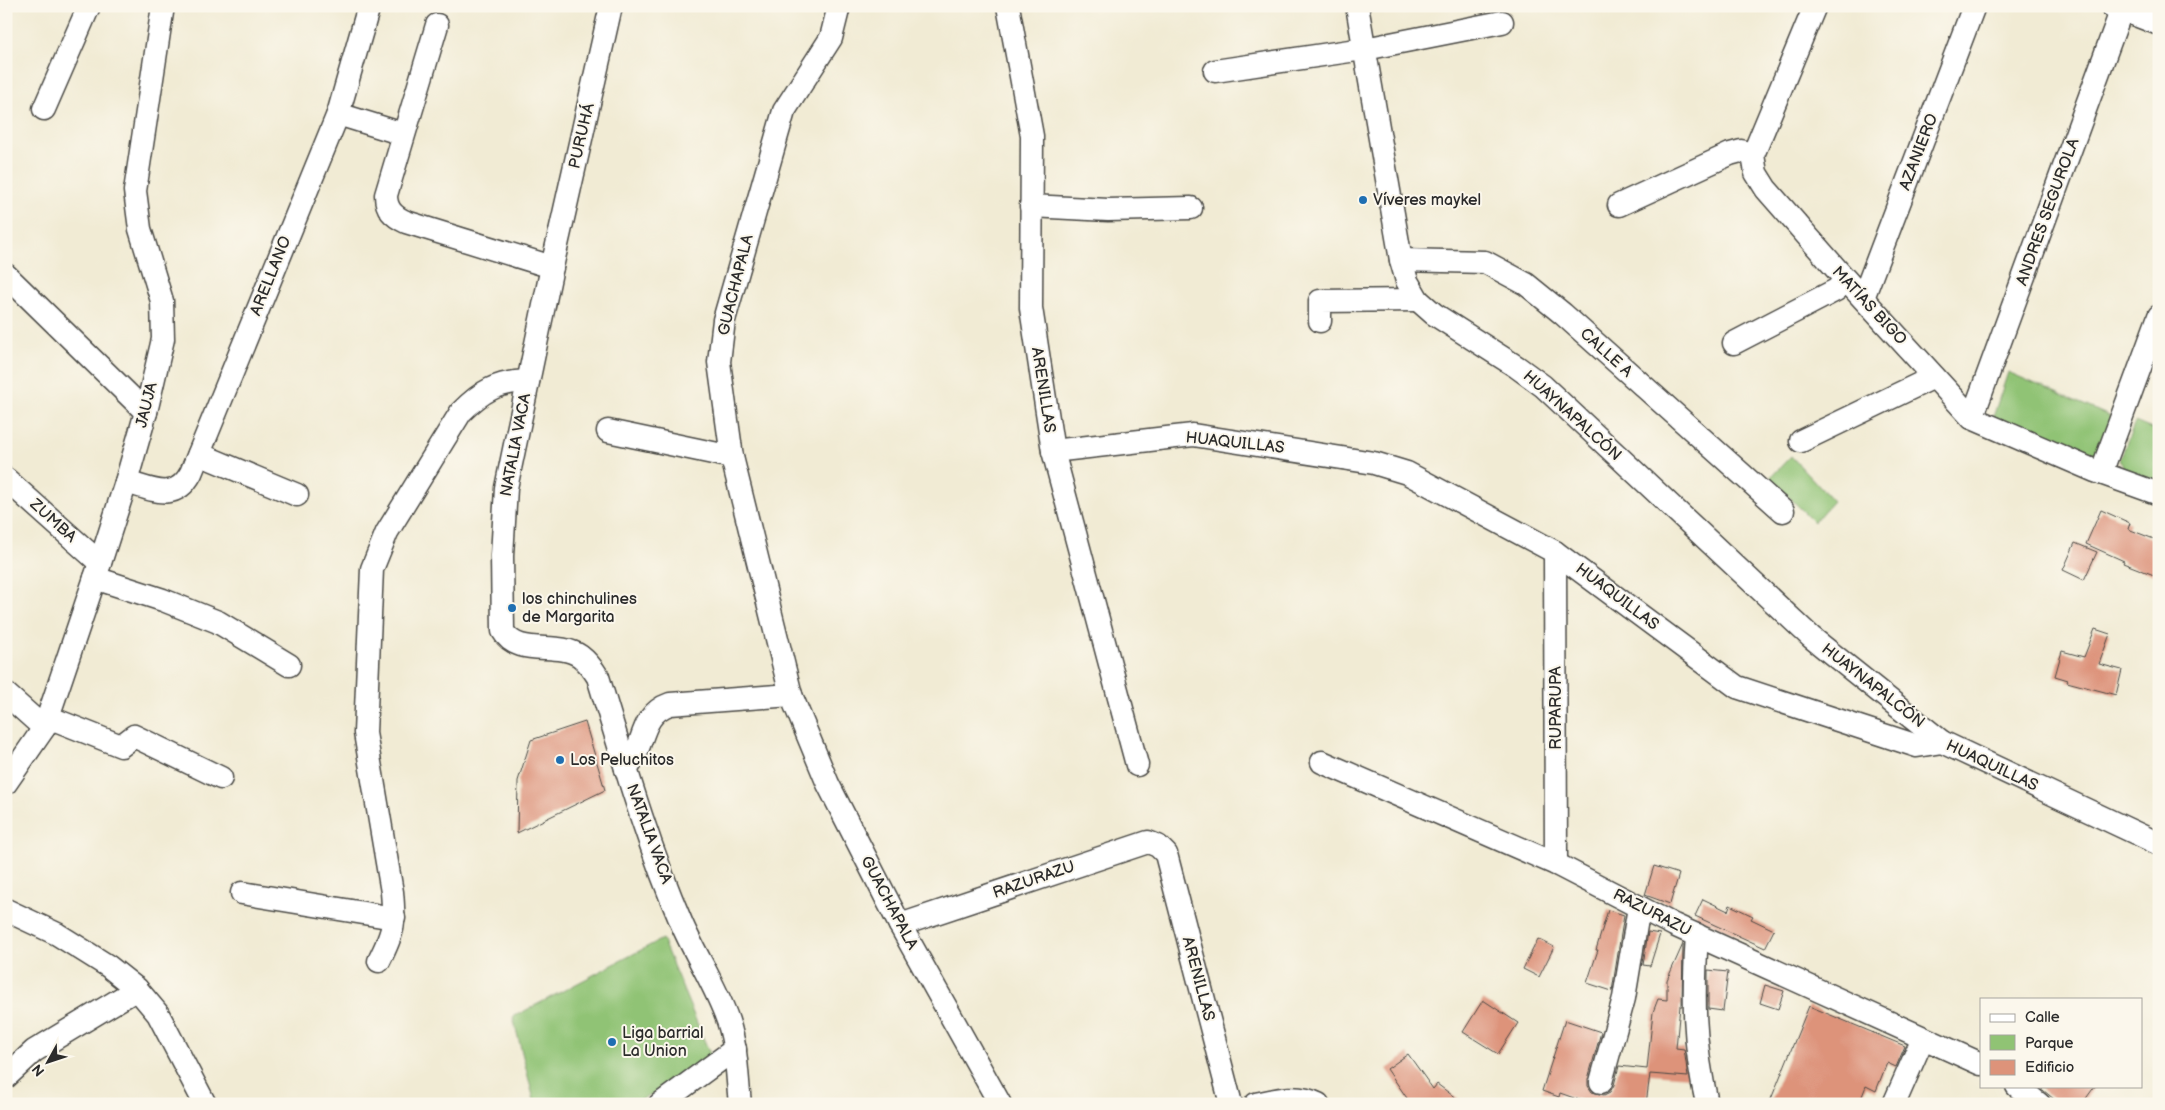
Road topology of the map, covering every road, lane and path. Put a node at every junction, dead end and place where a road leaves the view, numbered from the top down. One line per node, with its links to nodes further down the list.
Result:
1 (89, 6): 16 (street)
2 (163, 6): 34 (street, JAUJA)
3 (369, 6): 17 (street, ARELLANO)
4 (611, 6): 24 (street, PURUHÁ)
5 (839, 6): 40 (street, GUACHAPALA)
6 (1008, 6): 21 (street, ARENILLAS)
7 (1357, 6): 14 (street, HUAYNAPALCÓN)
8 (1815, 6): 19 (street)
9 (1974, 6): 27 (street, AZANIERO)
10 (2119, 7): 12 (street); 35 (street, ANDRES SEGUROLA)
11 (1502, 22): 14 (street)
12 (2159, 24)
13 (437, 25): 18 (street)
14 (1365, 48): 15 (street); 23 (street, HUAYNAPALCÓN)
15 (1215, 71)
16 (44, 109)
17 (338, 114): 18 (street); 39 (street, ARELLANO)
18 (403, 134): 24 (street)
19 (1753, 155): 20 (street); 26 (street, MATÍAS BIGO)
20 (1619, 205)
21 (1031, 206): 22 (street); 38 (street, ARENILLAS)
22 (1191, 208)
23 (1401, 260): 28 (street, HUAYNAPALCÓN); 46 (street, CALLE A)
24 (552, 267): 33 (street, NATALIA VACA)
25 (6, 275): 34 (street)
26 (1846, 280): 27 (street, MATÍAS BIGO); 31 (street)
27 (1863, 298): 32 (street, MATÍAS BIGO)
28 (1418, 300): 30 (street); 53 (street, HUAYNAPALCÓN)
29 (2159, 316): 41 (street)
30 (1320, 321)
31 (1734, 343)
32 (1934, 376): 35 (street, MATÍAS BIGO); 37 (street)
33 (528, 382): 56 (street, NATALIA VACA); 65 (street)
34 (146, 412): 43 (street, JAUJA)
35 (1972, 418): 41 (street, MATÍAS BIGO)
36 (608, 431): 40 (street)
37 (1800, 442)
38 (1053, 451): 47 (street, HUAQUILLAS); 55 (street, ARENILLAS)
39 (198, 454): 43 (street, ARELLANO); 45 (street)
40 (732, 457): 51 (street, GUACHAPALA)
41 (2101, 473): 44 (street, MATÍAS BIGO)
42 (6, 479): 48 (street, ZUMBA)
43 (126, 482): 48 (street, JAUJA)
44 (2159, 494)
45 (298, 495)
46 (1783, 511)
47 (1555, 552): 53 (street, HUAQUILLAS); 61 (street, RUPARUPA)
48 (98, 571): 49 (street); 52 (street, JAUJA)
49 (289, 665)
50 (6, 694): 52 (street)
51 (790, 695): 56 (street); 66 (street, GUACHAPALA)
52 (46, 722): 57 (street); 58 (street, JAUJA)
53 (1942, 742): 59 (street, HUAQUILLAS)
54 (1322, 762): 61 (street, RAZURAZU)
55 (1137, 765)
56 (626, 769): 71 (street, NATALIA VACA)
57 (221, 778)
58 (6, 783)
59 (2159, 844)
60 (1166, 854): 66 (street, RAZURAZU); 81 (street, ARENILLAS)
61 (1556, 864): 63 (street, RAZURAZU)
62 (242, 893): 65 (street)
63 (1640, 907): 67 (street, RAZURAZU); 74 (street)
64 (6, 910): 69 (street)
65 (394, 918): 68 (street)
66 (900, 925): 80 (street, GUACHAPALA)
67 (1696, 935): 70 (street, RAZURAZU); 76 (street)
68 (379, 961)
69 (137, 989): 73 (street); 77 (street)
70 (1923, 1038): 72 (street, RAZURAZU); 84 (street)
71 (735, 1049): 78 (street); 79 (street, NATALIA VACA)
72 (1980, 1064)
73 (6, 1077)
74 (1601, 1082)
75 (2019, 1088): 85 (street)
76 (1707, 1103)
77 (205, 1104)
78 (660, 1104)
79 (740, 1104)
80 (1000, 1104)
81 (1231, 1104)
82 (1256, 1104): 83 (street)
83 (1318, 1104)
84 (1894, 1104)
85 (2039, 1104)

